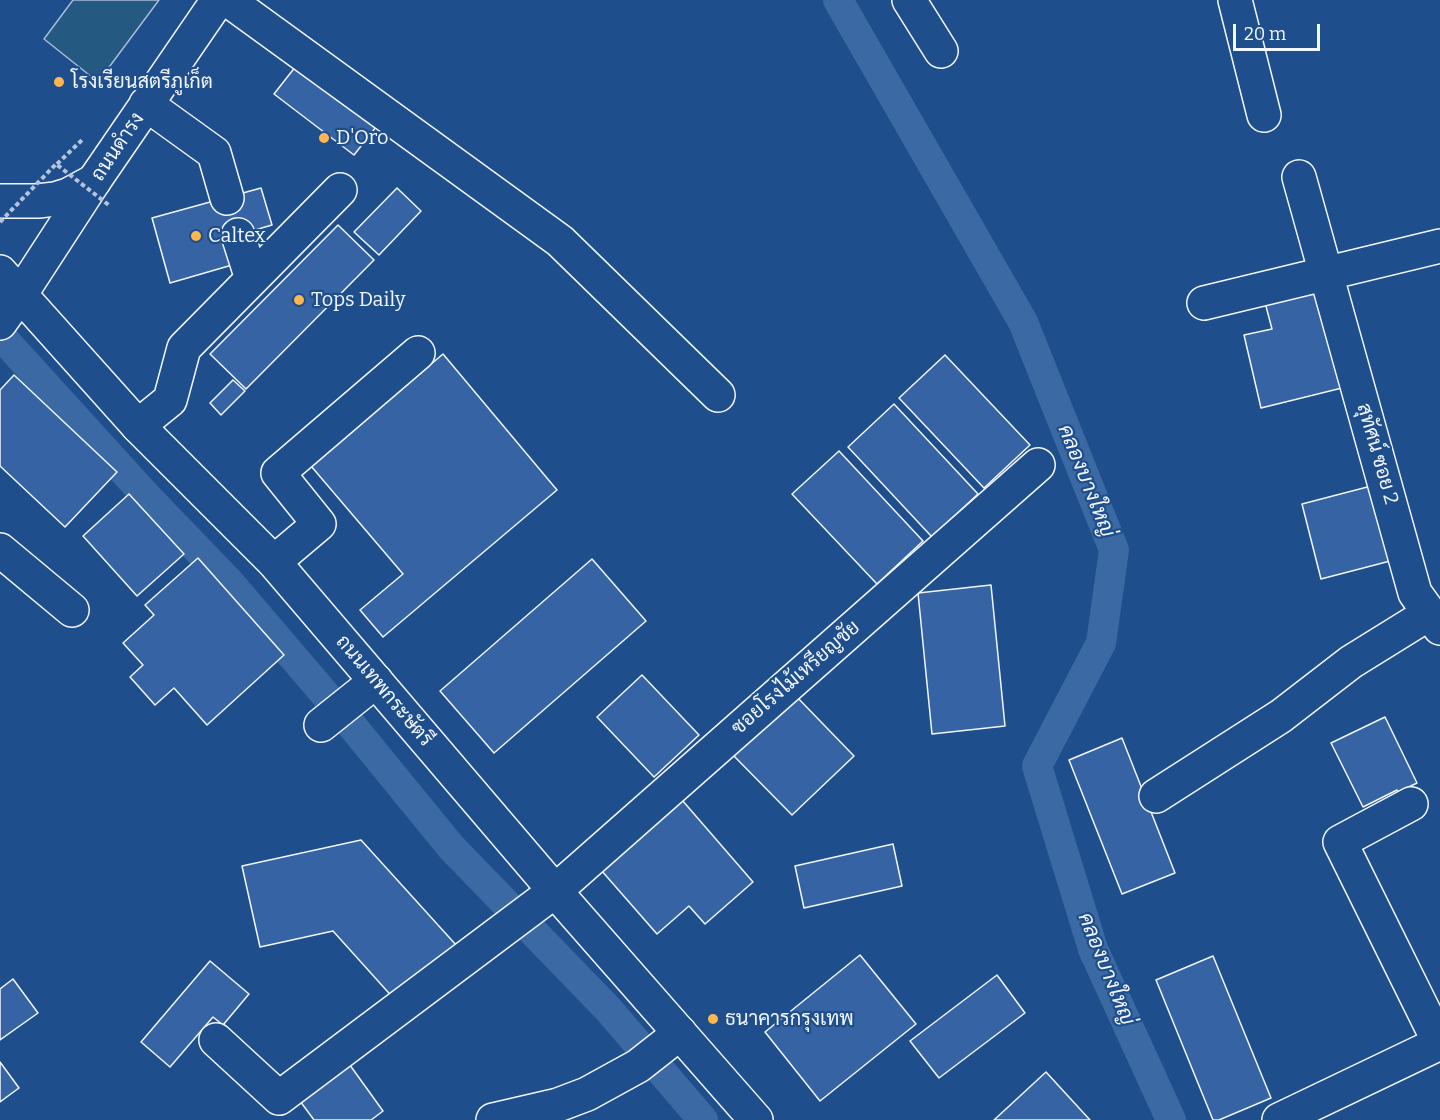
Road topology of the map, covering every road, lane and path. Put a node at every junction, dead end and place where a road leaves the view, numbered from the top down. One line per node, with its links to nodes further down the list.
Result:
1 (218, 0): 6 (street, ถนนดำรง)
2 (228, 0): 23 (street)
3 (909, 0): 5 (street)
4 (1235, 0): 7 (street)
5 (941, 51)
6 (146, 104): 12 (street, ถนนดำรง); 13 (street)
7 (1264, 115)
8 (90, 134): 9 (path)
9 (56, 164): 12 (path, bridge); 15 (path, bridge)
10 (1299, 177): 18 (street, สุทัศน์ ซอย 2)
11 (340, 190): 19 (street)
12 (102, 194): 14 (street); 20 (street, ถนนดำรง)
13 (227, 198)
14 (0, 201)
15 (0, 222)
16 (238, 235): 19 (street)
17 (1440, 246): 18 (street)
18 (1326, 274): 21 (street); 29 (street, สุทัศน์ ซอย 2)
19 (252, 279): 24 (street)
20 (7, 301): 24 (street, ถนนเทพกระษัตรี)
21 (1204, 303)
22 (418, 353): 27 (street)
23 (718, 395)
24 (138, 426): 27 (street, ถนนเทพกระษัตรี)
25 (1038, 465): 34 (street, ซอยโรงไม้เหรียญชัย)
26 (0, 550): 28 (street)
27 (274, 562): 30 (street, ถนนเทพกระษัตรี)
28 (72, 610)
29 (1435, 620): 32 (street)
30 (376, 681): 31 (street); 34 (street, ถนนเทพกระษัตรี)
31 (334, 716)
32 (1156, 796)
33 (1412, 804): 36 (street)
34 (555, 891): 35 (street, ซอยโรงไม้เหรียญชัย); 37 (street, ถนนเทพกระษัตรี)
35 (216, 1040)
36 (1440, 1043): 40 (street)
37 (658, 1050): 38 (street); 39 (street, ถนนเทพกระษัตรี)
38 (493, 1120)
39 (756, 1120)
40 (1279, 1120)

